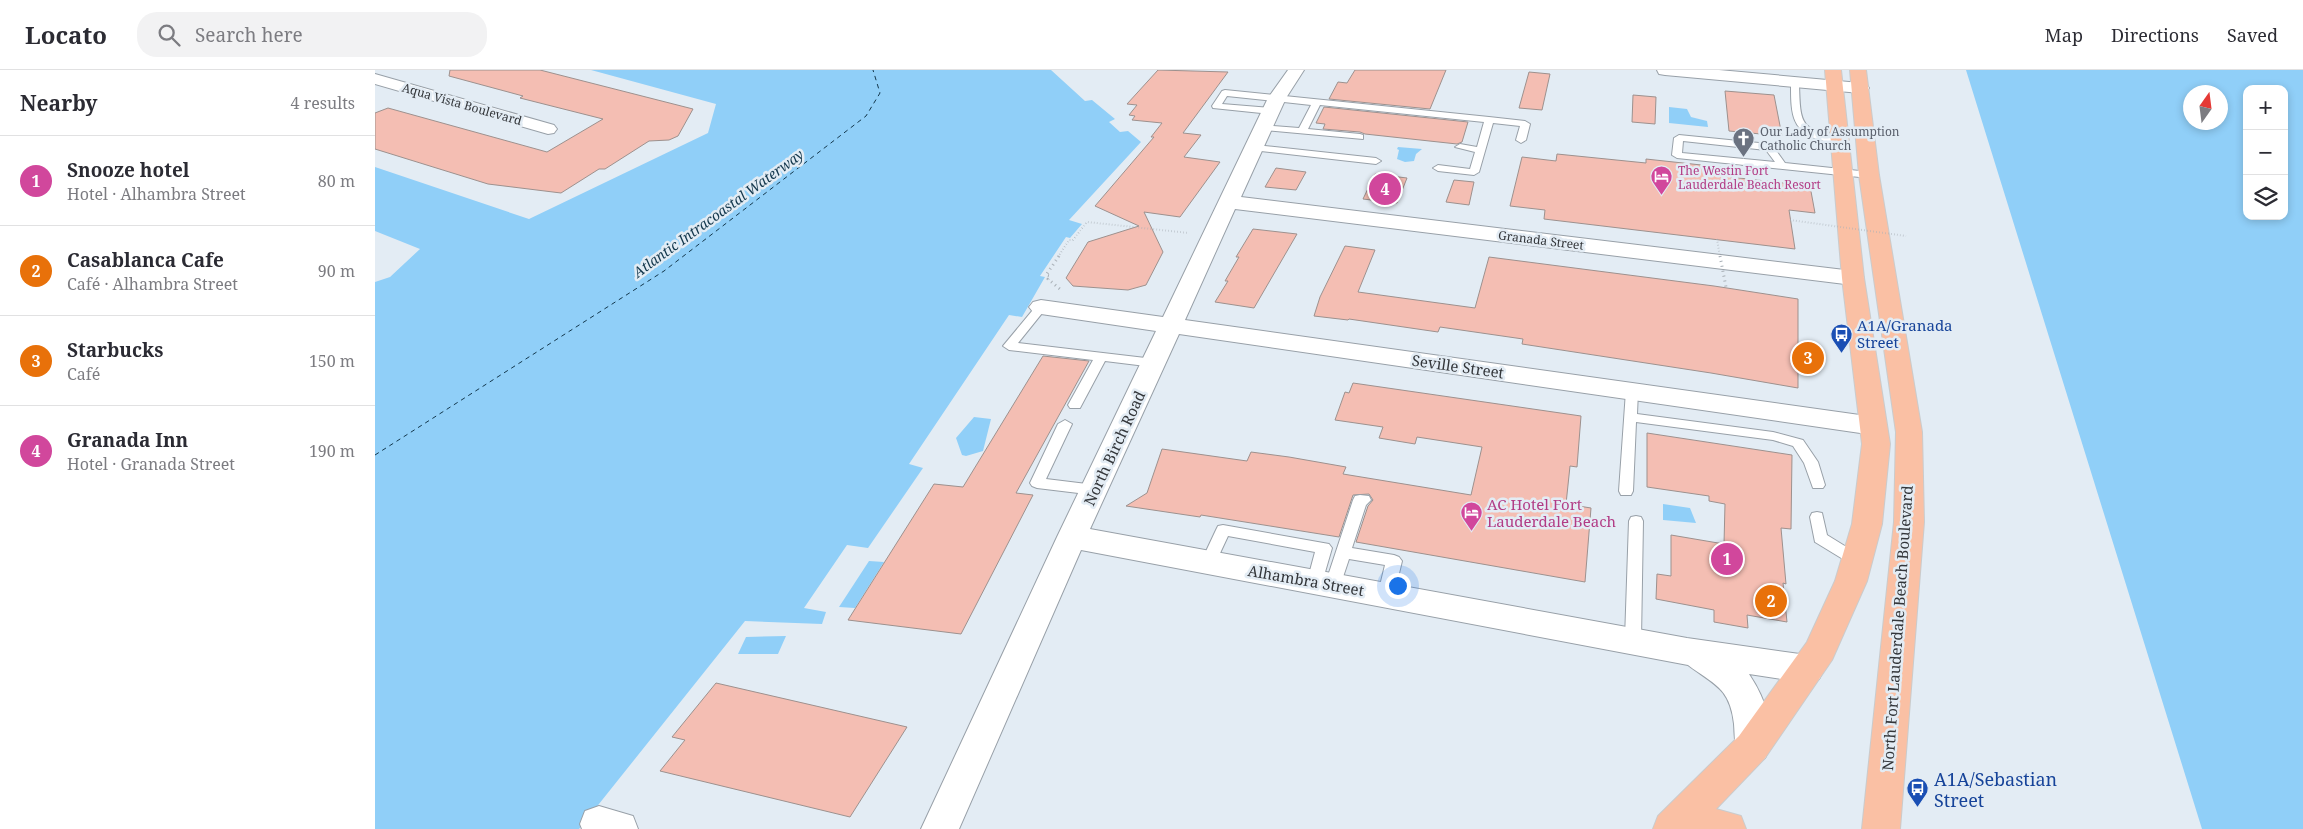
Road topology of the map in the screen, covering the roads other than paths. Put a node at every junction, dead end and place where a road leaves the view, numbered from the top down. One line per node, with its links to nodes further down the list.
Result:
1 (1296, 70): 10 (street, North Birch Road)
2 (1665, 70): 6 (street)
3 (1857, 70): 7 (main road, North Fort Lauderdale Beach Boulevard)
4 (1834, 78): 6 (street); 7 (street); 15 (main road)
5 (375, 79): 11 (street, Aqua Vista Boulevard)
6 (1795, 82): 15 (lane)
7 (1860, 88): 22 (main road, North Fort Lauderdale Beach Boulevard)
8 (1317, 102): 9 (lane); 10 (lane); 12 (lane)
9 (1489, 120): 14 (lane); 17 (lane)
10 (1267, 121): 10 (lane); 12 (lane); 18 (lane); 23 (street, North Birch Road)
11 (548, 129)
12 (1302, 131): 13 (lane)
13 (1359, 137)
14 (1521, 140)
15 (1840, 142): 21 (main road)
16 (1460, 147): 17 (lane)
17 (1480, 150): 20 (lane)
18 (1376, 161)
19 (1782, 166): 19 (lane); 21 (lane)
20 (1438, 168)
21 (1842, 172): 22 (lane); 24 (main road)
22 (1869, 175): 53 (main road, North Fort Lauderdale Beach Boulevard)
23 (1229, 202): 24 (street, Granada Street); 26 (street, North Birch Road)
24 (1853, 278): 33 (main road)
25 (1041, 307): 26 (street, Seville Street); 27 (lane)
26 (1172, 325): 28 (street, North Birch Road); 29 (street, Seville Street)
27 (1101, 357): 28 (lane); 30 (lane)
28 (1154, 363): 35 (street, North Birch Road)
29 (1632, 391): 31 (lane); 33 (street, Seville Street)
30 (1075, 405)
31 (1630, 417): 34 (lane); 36 (lane)
32 (1065, 424): 35 (lane)
33 (1874, 426): 42 (main road)
34 (1818, 485)
35 (1095, 490): 40 (street, North Birch Road)
36 (1626, 491)
37 (1364, 500): 41 (lane)
38 (1817, 517): 42 (lane)
39 (1636, 521): 45 (lane)
40 (1073, 537): 43 (street, Alhambra Street); 49 (street, North Birch Road)
41 (1343, 552): 43 (lane); 44 (lane)
42 (1856, 560): 47 (main road)
43 (1324, 583): 44 (street, Alhambra Street)
44 (1386, 594): 45 (street, Alhambra Street)
45 (1633, 639): 46 (street, Alhambra Street)
46 (1687, 651): 47 (street, Alhambra Street); 48 (street, Alhambra Street)
47 (1807, 669): 48 (main road)
48 (1752, 748): 50 (main road)
49 (940, 829)
50 (1672, 829)
51 (1700, 829): 52 (main road)
52 (1727, 829)
53 (1881, 829)

